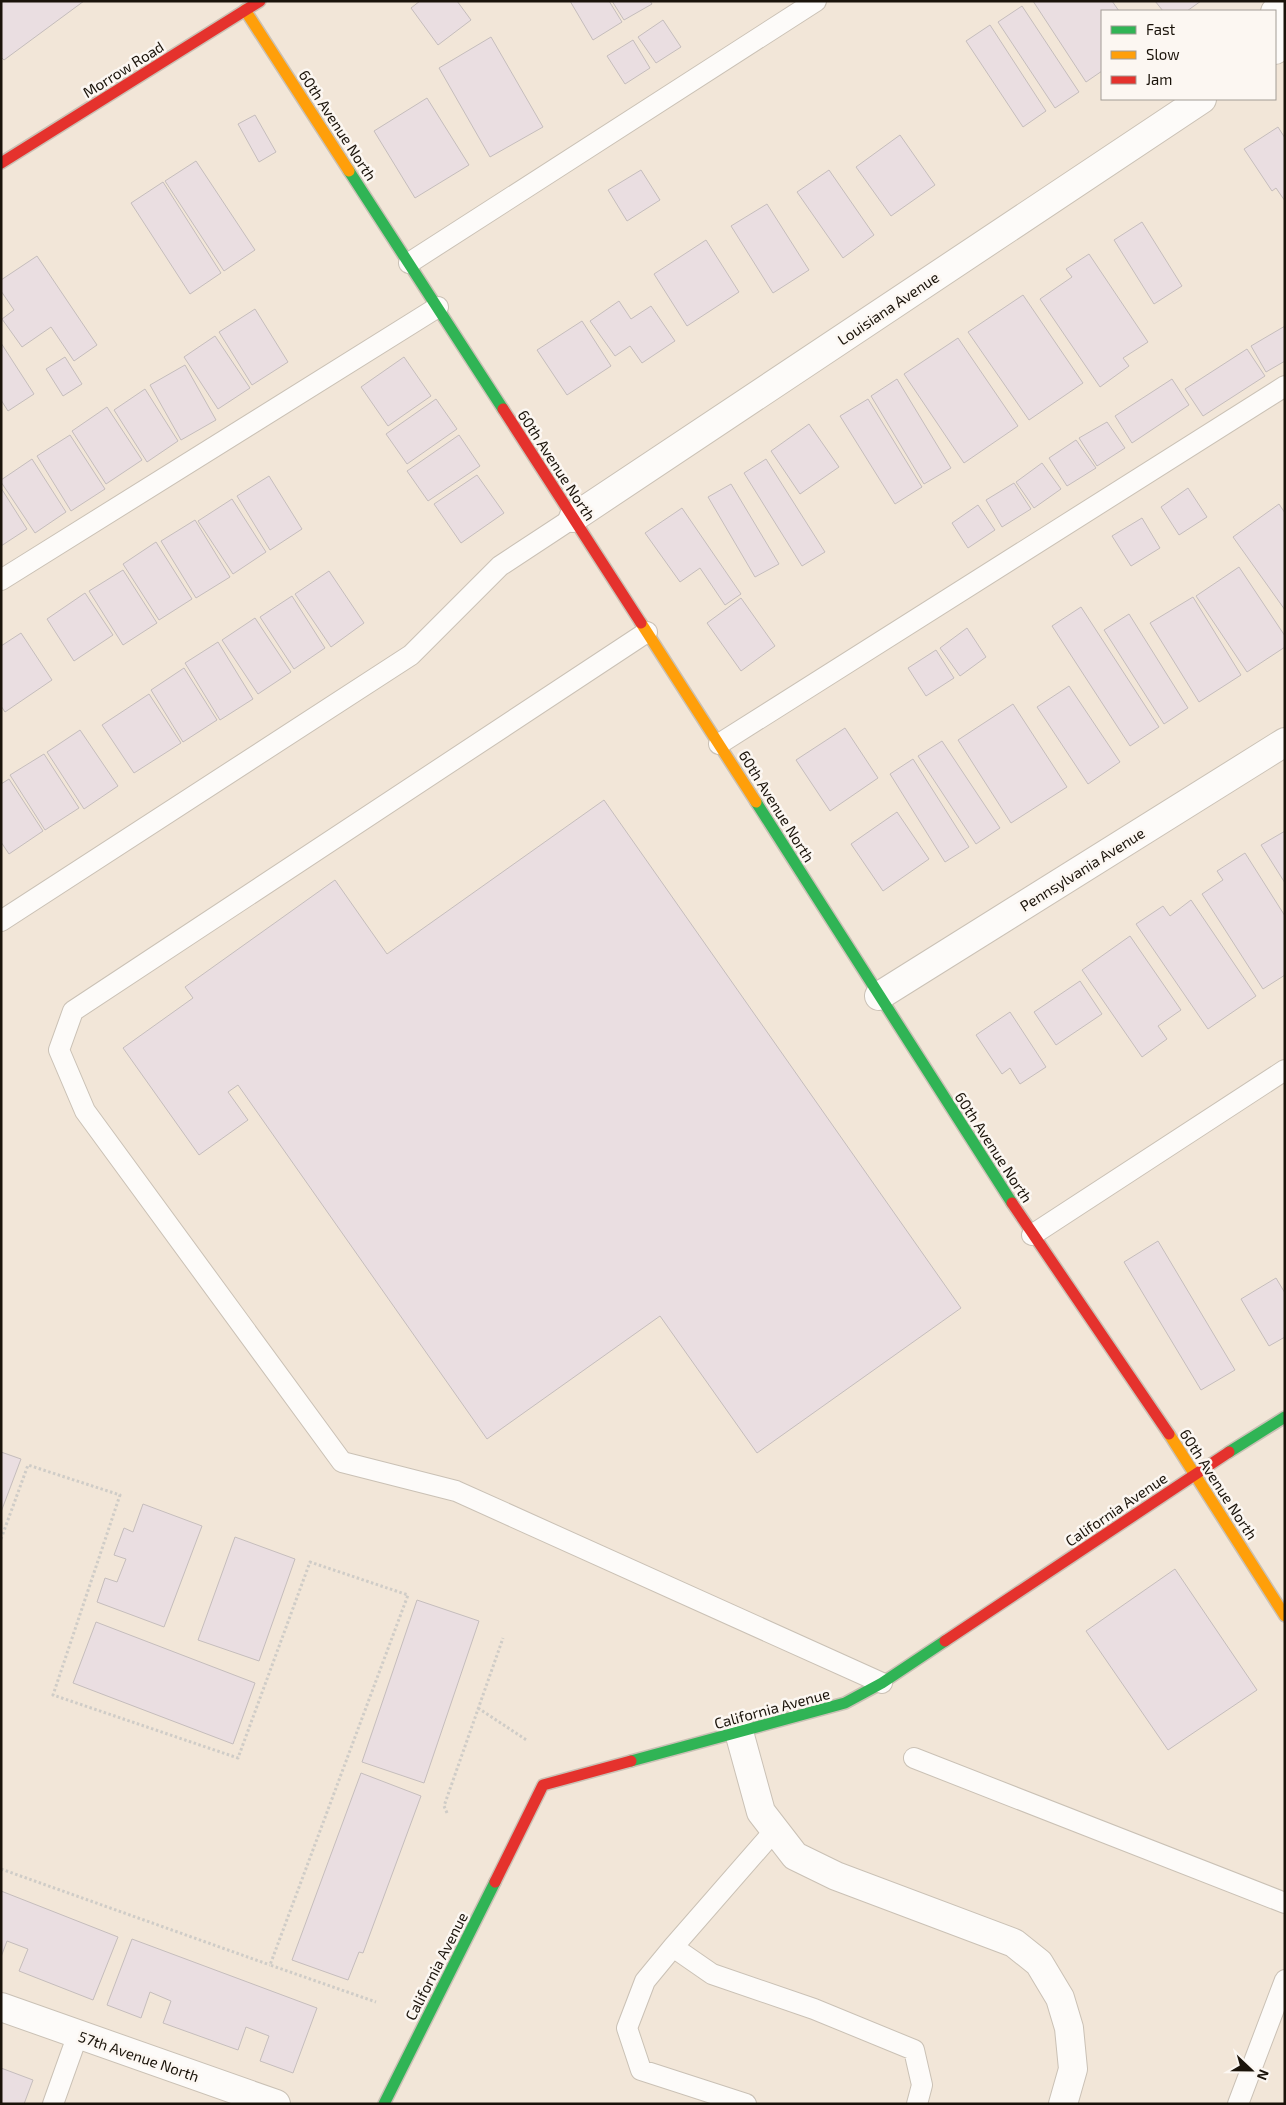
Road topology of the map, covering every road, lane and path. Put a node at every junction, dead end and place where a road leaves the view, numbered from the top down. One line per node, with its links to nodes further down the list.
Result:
1 (260, 1): 3 (street, Morrow Road)
2 (816, 1): 8 (lane)
3 (245, 10): 7 (street, Morrow Road); 8 (street, 60th Avenue North)
4 (1276, 15): 5 (street)
5 (1285, 26)
6 (1200, 100): 11 (street, Louisiana Avenue)
7 (1, 163)
8 (409, 263): 9 (street, 60th Avenue North)
9 (438, 307): 11 (street, 60th Avenue North); 12 (lane)
10 (1285, 386): 15 (lane)
11 (573, 518): 13 (street, 60th Avenue North); 16 (lane)
12 (1, 580)
13 (647, 632): 15 (street, 60th Avenue North); 25 (lane)
14 (1285, 742): 17 (street, Pennsylvania Avenue)
15 (719, 744): 17 (street, 60th Avenue North)
16 (1, 921)
17 (880, 996): 19 (street, 60th Avenue North)
18 (1285, 1070): 19 (lane)
19 (1032, 1234): 21 (street, 60th Avenue North)
20 (1285, 1417): 21 (street, California Avenue)
21 (1196, 1473): 23 (street, 60th Avenue North); 25 (street, California Avenue)
22 (1, 1539): 35 (path)
23 (1285, 1616)
24 (503, 1638): 26 (path)
25 (882, 1683): 27 (street, California Avenue)
26 (478, 1708): 28 (path); 30 (path)
27 (739, 1732): 31 (street); 42 (street, California Avenue)
28 (528, 1741)
29 (914, 1758): 33 (lane)
30 (447, 1813)
31 (775, 1830): 34 (lane); 45 (street)
32 (1, 1869): 35 (path)
33 (1285, 1903)
34 (673, 1947): 43 (lane); 44 (lane)
35 (270, 1965): 37 (path)
36 (1285, 1980): 46 (lane)
37 (376, 2002)
38 (1, 2008): 39 (street, 57th Avenue North)
39 (78, 2034): 40 (lane); 41 (street, 57th Avenue North)
40 (53, 2104)
41 (276, 2104)
42 (384, 2104)
43 (746, 2104)
44 (917, 2104)
45 (1063, 2104)
46 (1238, 2104)

